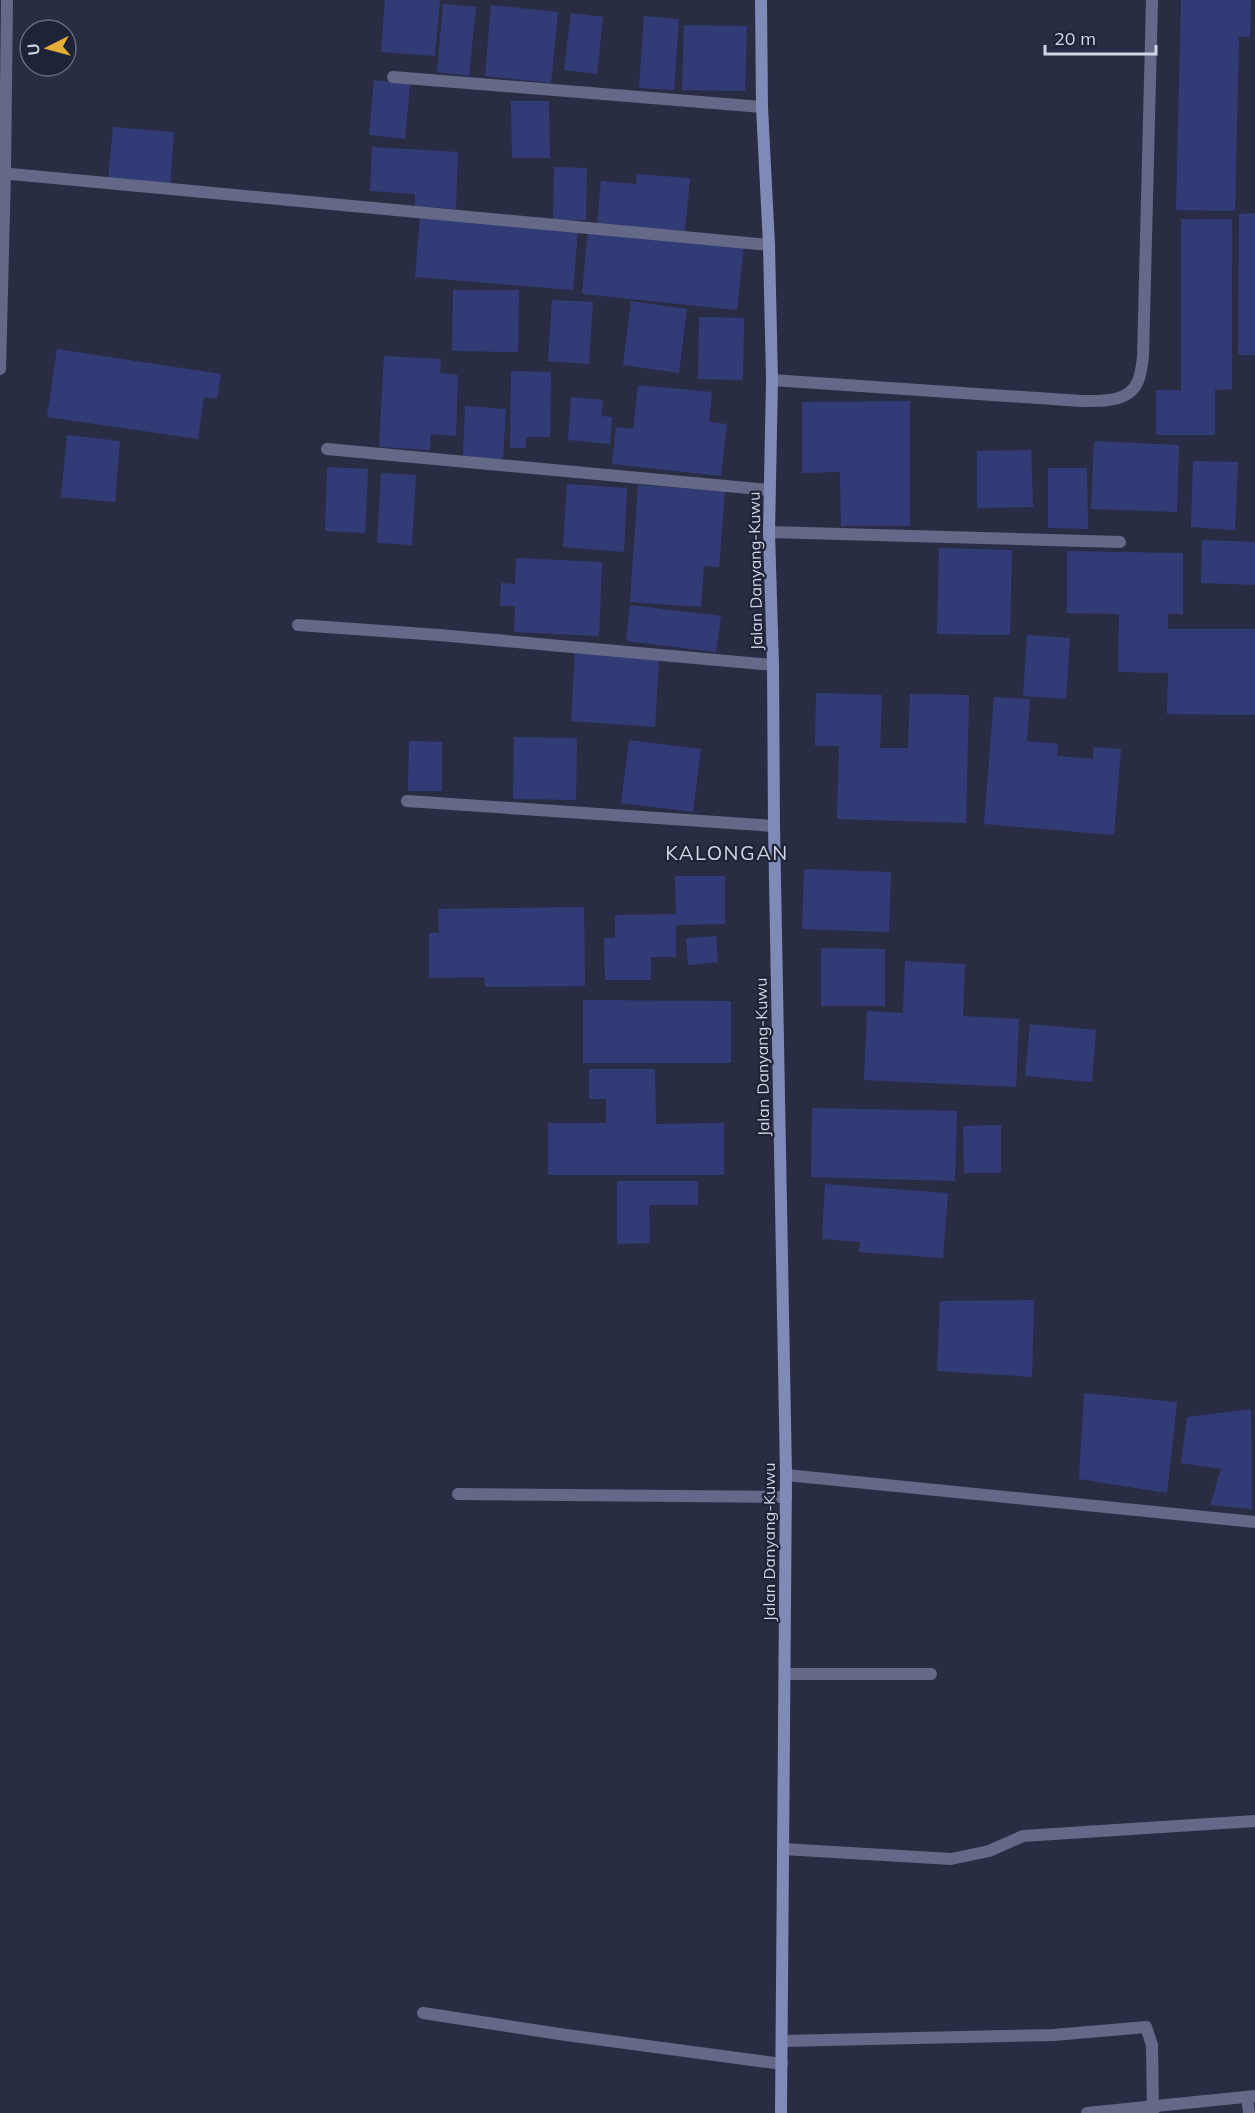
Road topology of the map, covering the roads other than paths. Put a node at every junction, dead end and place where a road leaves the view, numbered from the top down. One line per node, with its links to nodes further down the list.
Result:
1 (7, 0): 6 (street)
2 (761, 0): 5 (main road, Jalan Danyang-Kuwu)
3 (1152, 0): 9 (street)
4 (393, 77): 5 (street)
5 (762, 107): 7 (main road, Jalan Danyang-Kuwu)
6 (3, 173): 7 (street); 8 (street)
7 (769, 245): 9 (main road, Jalan Danyang-Kuwu)
8 (0, 369)
9 (772, 380): 11 (main road, Jalan Danyang-Kuwu)
10 (327, 449): 11 (street)
11 (769, 490): 12 (main road, Jalan Danyang-Kuwu)
12 (769, 532): 13 (street); 15 (main road, Jalan Danyang-Kuwu)
13 (1120, 542)
14 (298, 625): 15 (street)
15 (773, 665): 17 (main road, Jalan Danyang-Kuwu)
16 (407, 801): 17 (street)
17 (774, 826): 18 (main road, Jalan Danyang-Kuwu)
18 (786, 1475): 20 (main road, Jalan Danyang-Kuwu); 21 (street)
19 (458, 1494): 20 (street)
20 (786, 1497): 22 (main road, Jalan Danyang-Kuwu)
21 (1255, 1522)
22 (784, 1674): 23 (street); 25 (main road, Jalan Danyang-Kuwu)
23 (931, 1674)
24 (1255, 1821): 25 (street)
25 (783, 1850): 27 (main road, Jalan Danyang-Kuwu)
26 (423, 2013): 28 (street)
27 (782, 2042): 28 (main road, Jalan Danyang-Kuwu); 30 (street)
28 (782, 2064): 31 (main road, Jalan Danyang-Kuwu)
29 (1251, 2096): 30 (street); 33 (street)
30 (1154, 2110): 32 (street)
31 (782, 2113)
32 (1087, 2113)
33 (1249, 2113)

